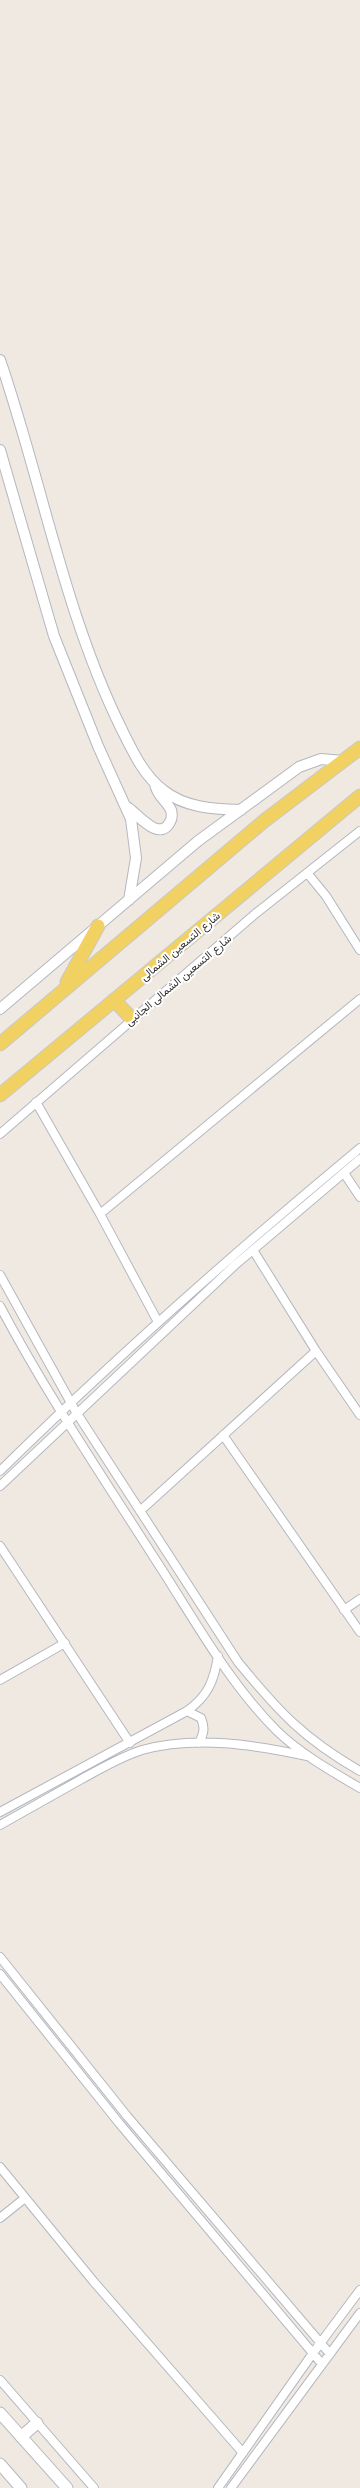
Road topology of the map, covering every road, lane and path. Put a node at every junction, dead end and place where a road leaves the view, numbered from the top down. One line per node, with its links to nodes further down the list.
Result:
1 (0, 360): 5 (street)
2 (0, 450): 7 (street)
3 (360, 748): 4 (main road)
4 (343, 761): 8 (street); 14 (main road)
5 (154, 783): 7 (street); 8 (street)
6 (360, 796): 16 (main road, شارع التسعين الشمالى)
7 (127, 807): 11 (street)
8 (241, 810): 11 (street)
9 (360, 831): 10 (street, شارع التسعين الشمالى الجانبى)
10 (308, 874): 13 (street); 18 (street, شارع التسعين الشمالى الجانبى)
11 (129, 900): 12 (street)
12 (98, 926): 14 (main road); 17 (street)
13 (360, 950)
14 (63, 989): 19 (main road)
15 (360, 999): 29 (street)
16 (114, 1000): 18 (main road); 20 (main road, شارع التسعين الشمالى)
17 (0, 1009)
18 (132, 1019): 21 (street, شارع التسعين الشمالى الجانبى)
19 (0, 1044)
20 (0, 1095)
21 (36, 1102): 22 (street, شارع التسعين الشمالى الجانبى); 29 (street)
22 (0, 1134)
23 (360, 1148): 27 (street)
24 (359, 1164): 25 (street)
25 (344, 1173): 26 (street); 28 (street)
26 (360, 1197)
27 (292, 1204): 28 (street); 33 (street)
28 (298, 1212): 30 (street)
29 (100, 1214): 33 (street)
30 (253, 1250): 34 (street); 37 (street)
31 (0, 1275): 35 (street)
32 (1, 1308): 36 (street)
33 (158, 1322): 35 (street)
34 (316, 1351): 38 (street); 40 (street)
35 (70, 1402): 36 (street); 37 (street)
36 (61, 1411): 39 (street); 41 (street)
37 (76, 1412): 39 (street); 43 (street)
38 (360, 1415)
39 (67, 1421): 42 (street); 49 (street)
40 (223, 1435): 43 (street); 46 (street)
41 (0, 1471)
42 (0, 1486)
43 (140, 1511): 55 (street)
44 (0, 1546): 48 (street)
45 (360, 1599): 46 (street)
46 (344, 1610): 47 (street)
47 (360, 1632)
48 (65, 1644): 50 (street); 52 (street)
49 (218, 1656): 51 (street); 54 (street)
50 (0, 1680)
51 (187, 1711): 52 (street); 53 (street)
52 (130, 1743): 57 (street)
53 (199, 1743): 54 (street); 58 (street)
54 (309, 1757): 56 (street)
55 (360, 1771)
56 (360, 1788)
57 (0, 1812)
58 (0, 1824)
59 (0, 1958): 61 (street)
60 (0, 1974): 62 (street)
61 (127, 2116): 62 (street); 68 (street)
62 (119, 2123): 69 (street)
63 (0, 2167): 64 (street)
64 (25, 2198): 65 (street); 76 (street)
65 (0, 2218)
66 (360, 2290): 68 (street)
67 (360, 2313): 70 (street)
68 (321, 2343): 69 (street); 70 (street)
69 (312, 2353): 71 (street); 76 (street)
70 (330, 2354): 71 (street)
71 (322, 2364): 82 (street)
72 (0, 2380): 74 (street)
73 (0, 2413): 75 (main road)
74 (37, 2423): 75 (main road); 80 (street)
75 (21, 2437): 79 (main road)
76 (243, 2453): 81 (street)
77 (0, 2464): 78 (main road)
78 (21, 2488)
79 (67, 2488)
80 (94, 2488)
81 (218, 2488)
82 (231, 2488)

